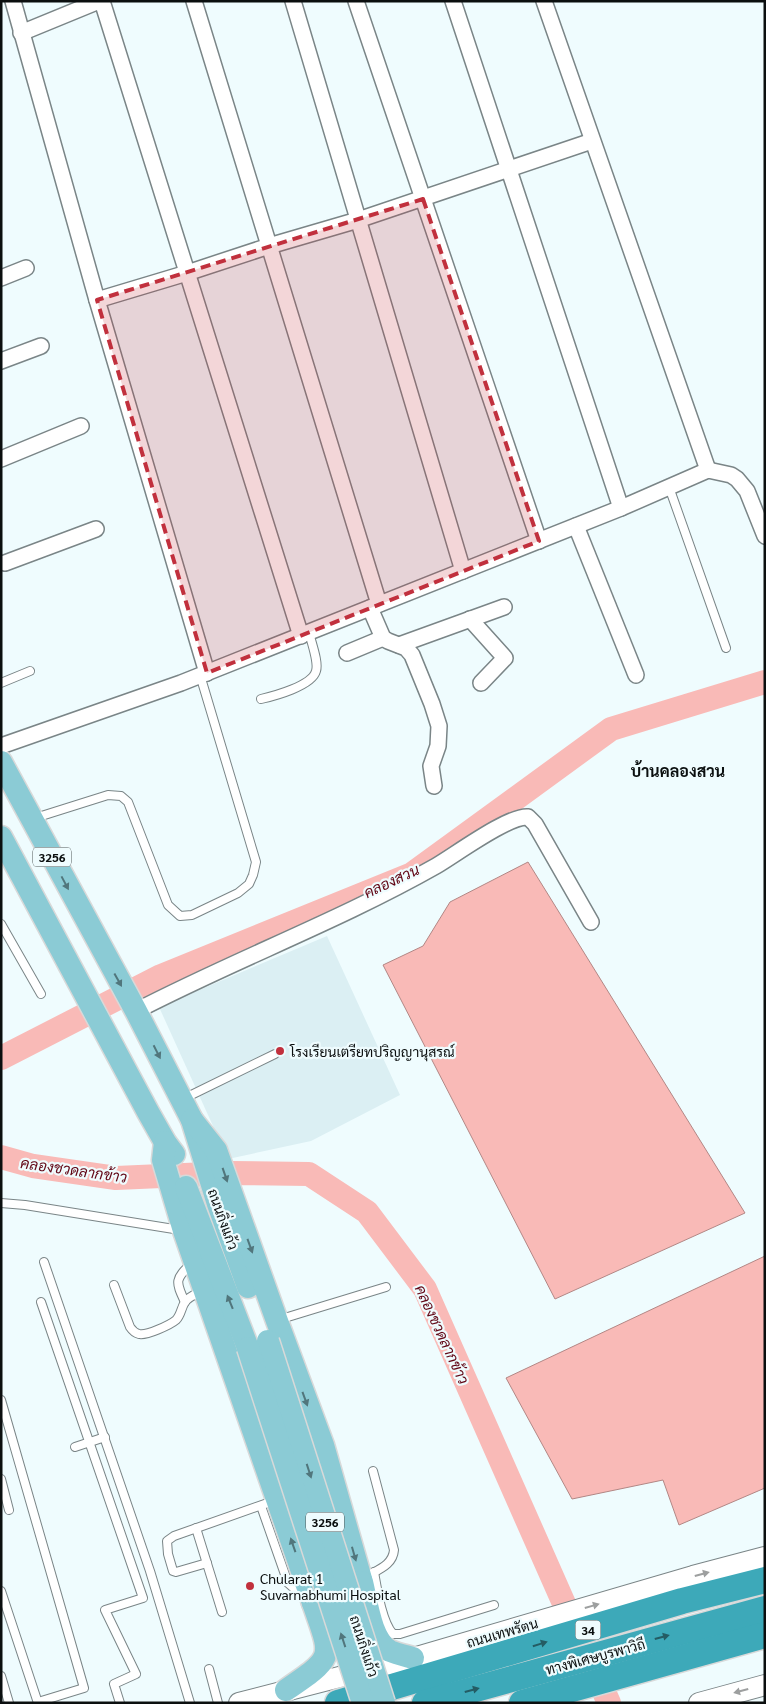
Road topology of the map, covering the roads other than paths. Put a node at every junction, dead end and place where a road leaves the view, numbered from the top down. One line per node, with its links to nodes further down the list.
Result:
1 (12, 1): 8 (street)
2 (100, 1): 8 (street); 15 (street)
3 (194, 1): 13 (street)
4 (293, 1): 12 (street)
5 (356, 1): 11 (street)
6 (453, 1): 10 (street)
7 (544, 1): 9 (street)
8 (21, 33): 17 (street)
9 (592, 141): 10 (street); 22 (street)
10 (509, 170): 11 (street); 24 (street)
11 (423, 199): 12 (street); 28 (street)
12 (358, 220): 13 (street); 30 (street)
13 (269, 246): 15 (street); 31 (street)
14 (26, 268): 16 (street)
15 (187, 273): 17 (street); 34 (street)
16 (1, 278)
17 (97, 300): 40 (street)
18 (41, 346): 19 (street)
19 (1, 361)
20 (81, 426): 21 (street)
21 (1, 459)
22 (708, 470): 23 (street); 27 (street)
23 (668, 487): 24 (street); 37 (lane)
24 (621, 508): 25 (street)
25 (576, 526): 28 (street); 41 (street)
26 (96, 528): 29 (street)
27 (765, 536)
28 (539, 541): 30 (street)
29 (2, 560)
30 (463, 571): 31 (street)
31 (374, 606): 34 (street); 35 (street)
32 (504, 606): 33 (street)
33 (470, 619): 36 (street); 43 (street)
34 (305, 634): 40 (street); 44 (lane)
35 (383, 638): 36 (street); 38 (street)
36 (399, 644): 47 (street)
37 (726, 648)
38 (347, 653)
39 (30, 671): 42 (lane)
40 (204, 674): 45 (street); 48 (lane)
41 (636, 675)
42 (1, 683)
43 (481, 683)
44 (261, 699)
45 (1, 746)
46 (1, 762): 48 (main road, ถนนกิ่งแก้ว / 3256)
47 (434, 786)
48 (31, 820): 53 (main road, ถนนกิ่งแก้ว / 3256, one-way to 53)
49 (2, 842): 57 (main road, 3256)
50 (592, 922): 53 (street)
51 (1, 924): 52 (lane)
52 (41, 994)
53 (135, 1009): 55 (main road, ถนนกิ่งแก้ว / 3256, one-way to 55)
54 (275, 1054): 55 (lane)
55 (181, 1100): 63 (main road, ถนนกิ่งแก้ว / 3256, one-way to 63)
56 (1, 1203): 57 (lane)
57 (185, 1217): 61 (main road); 63 (main road, ถนนกิ่งแก้ว / 3256, one-way to 57)
58 (44, 1262): 65 (lane)
59 (114, 1285): 61 (lane)
60 (386, 1287): 63 (lane)
61 (194, 1296): 70 (main road)
62 (41, 1302): 66 (lane)
63 (264, 1337): 75 (main road, one-way to 75); 98 (main road, ถนนกิ่งแก้ว / 3256, one-way to 63, bridge); 99 (main road, ถนนกิ่งแก้ว / 3256, one-way to 99, bridge)
64 (1, 1400): 91 (lane)
65 (105, 1437): 66 (lane); 94 (lane)
66 (90, 1442): 67 (lane); 93 (lane)
67 (74, 1447)
68 (373, 1471): 75 (lane)
69 (1, 1479): 71 (lane)
70 (269, 1502): 72 (lane); 78 (main road, one-way to 70)
71 (9, 1510)
72 (196, 1528): 74 (lane); 74 (lane)
73 (765, 1557): 83 (main road, ถนนเทพรัตน / 34, one-way to 73)
74 (207, 1564): 81 (lane)
75 (368, 1576): 78 (main road); 79 (lane); 85 (main road)
76 (765, 1580): 83 (highway, ถนนเทพรัตน / 34, one-way to 76)
77 (1, 1592): 91 (lane)
78 (313, 1603): 89 (main road)
79 (494, 1605)
80 (765, 1609): 100 (highway, ทางพิเศษบูรพาวิถี, one-way to 80)
81 (222, 1612)
82 (765, 1635): 101 (highway, ทางพิเศษบูรพาวิถี)
83 (494, 1646): 85 (main road, ถนนเทพรัตน / 34); 97 (highway, ถนนเทพรัตน / 34)
84 (765, 1648): 102 (highway)
85 (413, 1658): 89 (main road, ถนนเทพรัตน / 34)
86 (208, 1669): 95 (lane)
87 (1, 1676): 92 (lane)
88 (765, 1685): 90 (main road, one-way to 90)
89 (286, 1690): 96 (main road, ถนนเทพรัตน / 34)
90 (708, 1700)
91 (38, 1702)
92 (9, 1703)
93 (120, 1703)
94 (190, 1703)
95 (218, 1703)
96 (239, 1703)
97 (338, 1703)
98 (363, 1703)
99 (384, 1703)
100 (425, 1703)
101 (522, 1703)
102 (574, 1703)

